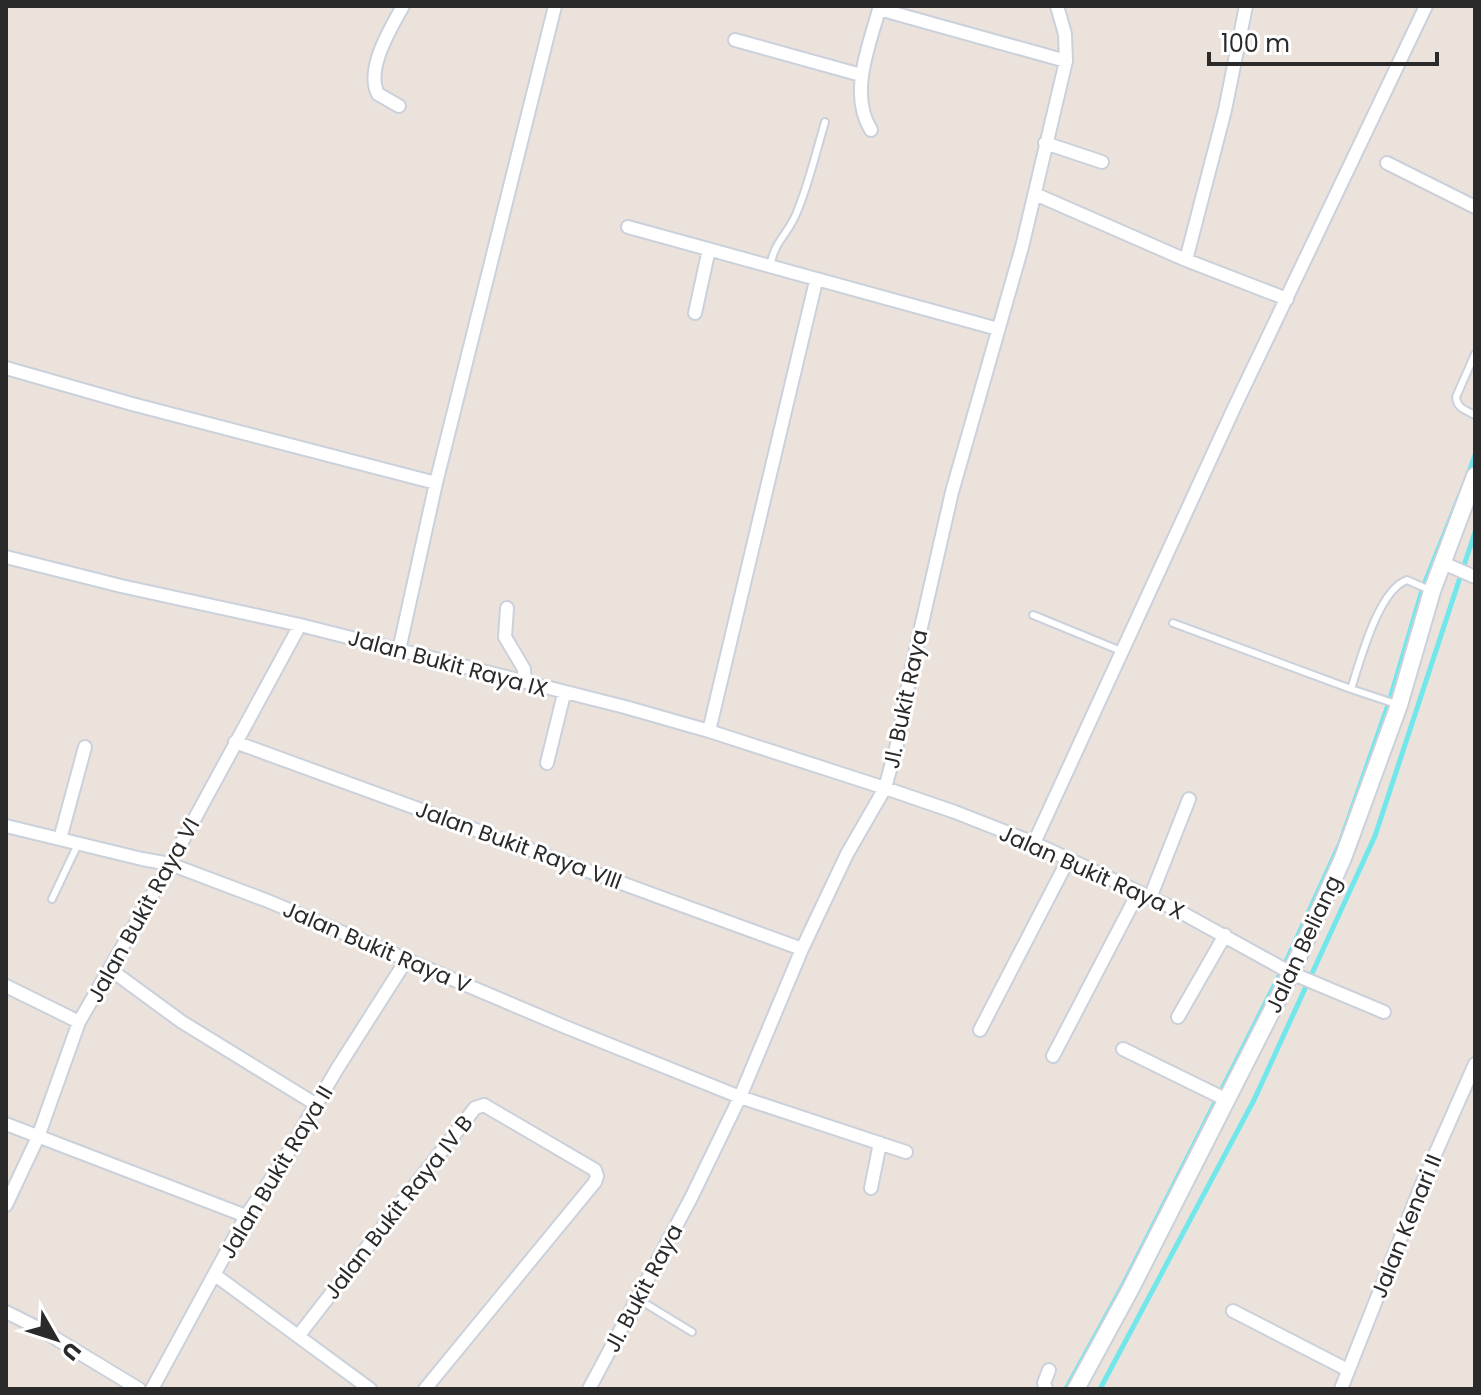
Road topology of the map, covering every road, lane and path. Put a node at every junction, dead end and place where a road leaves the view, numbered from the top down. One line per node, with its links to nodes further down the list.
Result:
1 (403, 6): 10 (street)
2 (555, 6): 30 (street)
3 (1057, 6): 8 (street, Jl. Bukit Raya)
4 (1246, 6): 20 (street)
5 (1426, 6): 23 (street)
6 (879, 8): 8 (street); 9 (street)
7 (735, 40): 9 (street)
8 (1066, 61): 13 (street, Jl. Bukit Raya)
9 (861, 75): 12 (street)
10 (399, 106)
11 (825, 122): 21 (lane)
12 (871, 130)
13 (1045, 143): 14 (street); 16 (street, Jl. Bukit Raya)
14 (1102, 162)
15 (1387, 163): 17 (street)
16 (1035, 194): 20 (street); 25 (street, Jl. Bukit Raya)
17 (1475, 207)
18 (628, 227): 19 (street)
19 (709, 249): 21 (street); 24 (street)
20 (1186, 260): 23 (street)
21 (770, 268): 22 (street)
22 (816, 281): 25 (street); 45 (street)
23 (1287, 299): 40 (street)
24 (695, 313)
25 (998, 329): 49 (street, Jl. Bukit Raya)
26 (1475, 354): 28 (lane)
27 (6, 368): 30 (street)
28 (1475, 415)
29 (1475, 476): 32 (street, Jalan Beliang)
30 (436, 483): 39 (street)
31 (6, 557): 38 (street, Jalan Bukit Raya IX)
32 (1443, 563): 33 (street); 34 (street, Jalan Beliang)
33 (1475, 577)
34 (1432, 591): 42 (lane); 44 (street, Jalan Beliang)
35 (507, 608): 41 (street)
36 (1033, 615): 40 (lane)
37 (1173, 623): 42 (lane)
38 (300, 625): 39 (street, Jalan Bukit Raya IX); 46 (street, Jalan Bukit Raya VI)
39 (399, 650): 41 (street, Jalan Bukit Raya IX)
40 (1121, 651): 54 (street)
41 (525, 682): 43 (street, Jalan Bukit Raya IX)
42 (1351, 689): 44 (lane)
43 (564, 694): 45 (street, Jalan Bukit Raya IX); 48 (street)
44 (1399, 705): 63 (street, Jalan Beliang)
45 (709, 731): 49 (street, Jalan Bukit Raya IX)
46 (235, 742): 56 (street, Jalan Bukit Raya VI); 60 (street, Jalan Bukit Raya VIII)
47 (85, 747): 52 (street)
48 (547, 763)
49 (885, 788): 54 (street, Jalan Bukit Raya X); 60 (street, Jl. Bukit Raya)
50 (1189, 799): 57 (street)
51 (6, 826): 52 (street, Jalan Bukit Raya V)
52 (60, 839): 53 (street, Jalan Bukit Raya V)
53 (78, 843): 56 (street, Jalan Bukit Raya V); 58 (lane)
54 (1034, 843): 55 (street, Jalan Bukit Raya X)
55 (1068, 860): 57 (street, Jalan Bukit Raya X); 68 (street)
56 (170, 864): 61 (street, Jalan Bukit Raya V); 62 (street, Jalan Bukit Raya VI)
57 (1144, 896): 59 (street, Jalan Bukit Raya X); 70 (street)
58 (52, 899)
59 (1225, 935): 63 (street, Jalan Bukit Raya X); 66 (street)
60 (802, 949): 72 (street, Jl. Bukit Raya)
61 (407, 959): 72 (street, Jalan Bukit Raya V); 74 (street, Jalan Bukit Raya II)
62 (111, 970): 67 (street, Jalan Bukit Raya VI); 74 (street)
63 (1291, 973): 65 (street, Jalan Bukit Raya X); 73 (street, Jalan Beliang)
64 (6, 986): 67 (street)
65 (1384, 1012)
66 (1178, 1017)
67 (79, 1022): 76 (street, Jalan Bukit Raya VI)
68 (980, 1030)
69 (1123, 1049): 73 (street)
70 (1053, 1056)
71 (1475, 1064): 89 (street, Jalan Kenari II)
72 (740, 1097): 77 (street, Jalan Bukit Raya V); 83 (street, Jl. Bukit Raya)
73 (1227, 1100): 96 (street, Jalan Beliang)
74 (317, 1105): 81 (street, Jalan Bukit Raya II)
75 (6, 1124): 76 (street)
76 (38, 1137): 80 (street, Jalan Bukit Raya VI); 81 (street)
77 (880, 1143): 78 (street, Jalan Bukit Raya V); 79 (street)
78 (906, 1152)
79 (871, 1188)
80 (6, 1205)
81 (246, 1216): 82 (street, Jalan Bukit Raya II)
82 (215, 1275): 87 (street); 91 (street, Jalan Bukit Raya II)
83 (638, 1299): 86 (lane); 94 (street, Jl. Bukit Raya)
84 (1233, 1311): 89 (street)
85 (6, 1312): 90 (street)
86 (692, 1332)
87 (299, 1335): 92 (street); 93 (street, Jalan Bukit Raya IV B)
88 (1049, 1370): 95 (street)
89 (1348, 1370): 97 (street, Jalan Kenari II)
90 (139, 1389)
91 (152, 1389)
92 (370, 1389)
93 (425, 1389)
94 (589, 1389)
95 (1046, 1389)
96 (1076, 1389)
97 (1341, 1389)

